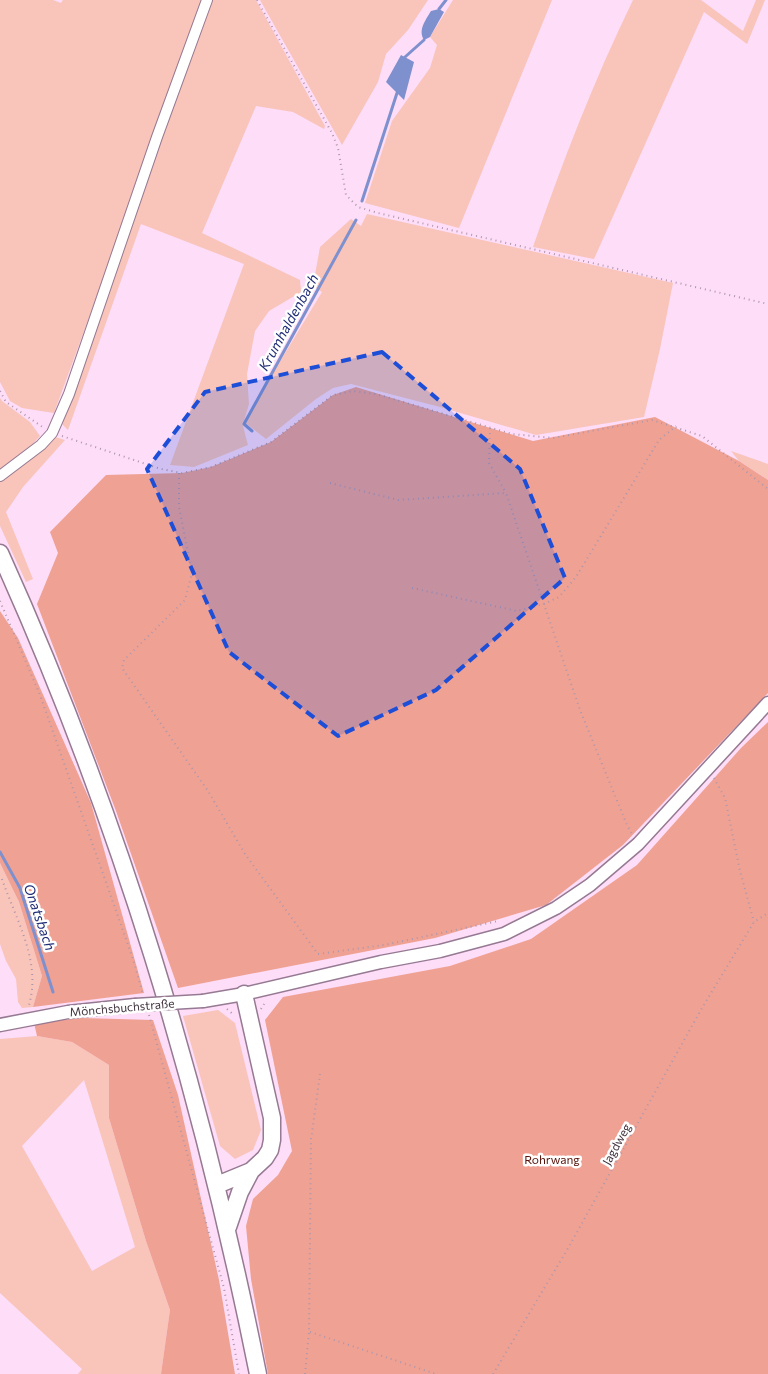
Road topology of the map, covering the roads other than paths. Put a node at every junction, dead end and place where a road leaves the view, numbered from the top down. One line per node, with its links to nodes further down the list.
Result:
1 (207, 0): 2 (street)
2 (0, 476)
3 (0, 553): 8 (main road)
4 (768, 703): 5 (street, Mönchsbuchstraße)
5 (244, 994): 6 (street, Mönchsbuchstraße, bridge); 7 (main road)
6 (0, 1025)
7 (251, 1172): 8 (main road); 9 (main road)
8 (217, 1184): 9 (main road)
9 (227, 1229): 10 (main road)
10 (258, 1374)

